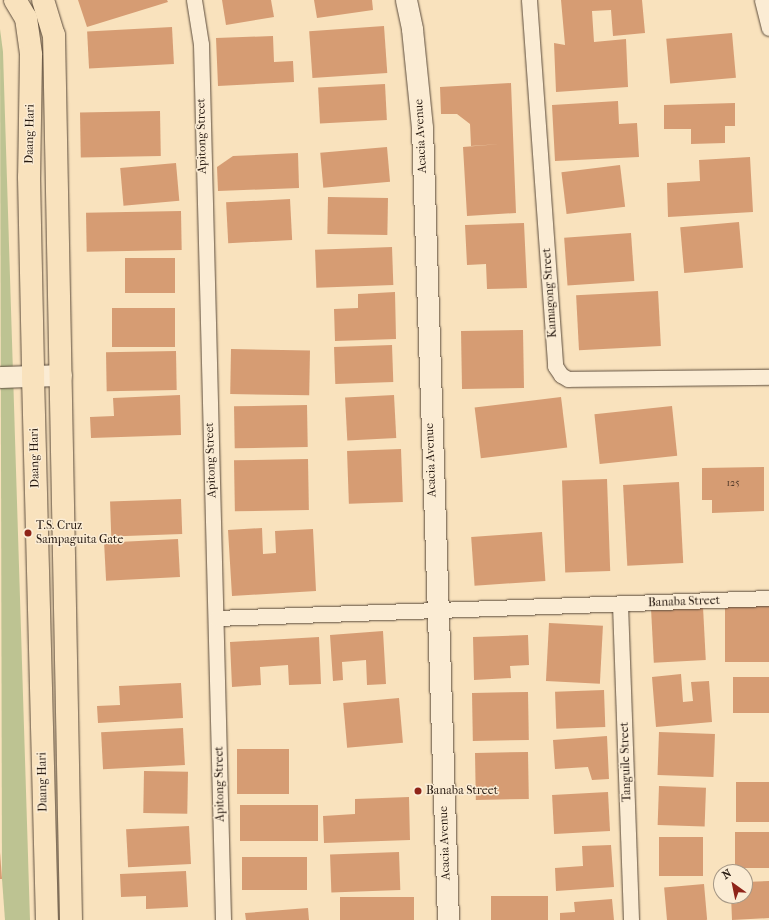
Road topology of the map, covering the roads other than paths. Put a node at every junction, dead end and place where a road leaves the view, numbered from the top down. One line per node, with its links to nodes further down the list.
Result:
1 (15, 0): 9 (main road, Daang Hari)
2 (43, 0): 8 (main road, Daang Hari)
3 (194, 0): 15 (street, Apitong Street)
4 (406, 0): 14 (street, Acacia Avenue)
5 (529, 0): 11 (street, Kamagong Street)
6 (762, 0): 7 (street)
7 (769, 28)
8 (61, 375): 9 (street); 17 (main road, Daang Hari)
9 (32, 376): 10 (street); 16 (main road, Daang Hari)
10 (0, 377)
11 (769, 377)
12 (769, 598): 13 (street, Banaba Street)
13 (620, 604): 14 (street, Banaba Street); 20 (street, Tanguile Street)
14 (436, 611): 15 (street, Banaba Street); 19 (street, Acacia Avenue)
15 (216, 618): 18 (street, Apitong Street)
16 (47, 920)
17 (71, 920)
18 (223, 920)
19 (448, 920)
20 (631, 920)

